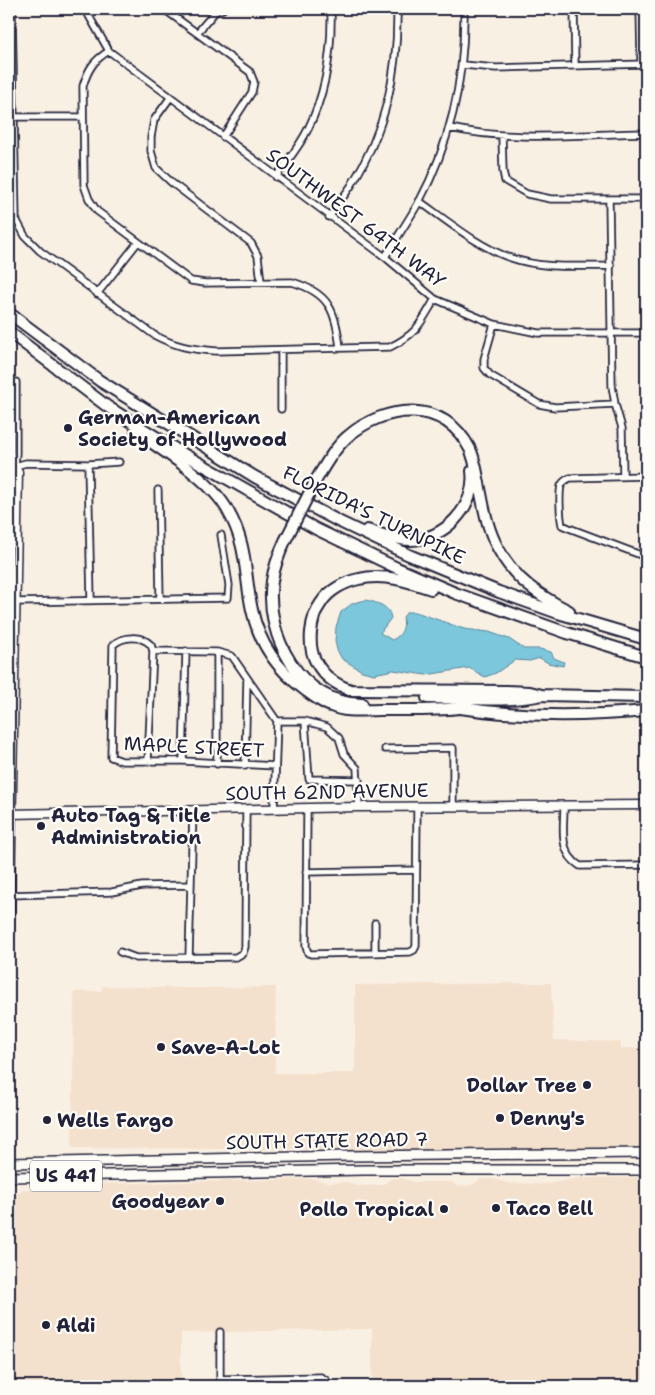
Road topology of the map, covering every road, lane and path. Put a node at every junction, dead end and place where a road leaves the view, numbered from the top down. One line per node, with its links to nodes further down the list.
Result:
1 (12, 9): 11 (street)
2 (87, 9): 12 (street)
3 (164, 9): 10 (street)
4 (223, 9): 10 (street)
5 (331, 9): 23 (street)
6 (397, 9): 27 (street)
7 (464, 9): 14 (street)
8 (574, 9): 15 (street)
9 (640, 9): 13 (street)
10 (196, 33): 22 (street)
11 (10, 46): 17 (street)
12 (109, 51): 16 (street, SOUTHWEST 64TH WAY); 18 (street)
13 (644, 64): 15 (street)
14 (462, 65): 15 (street); 19 (street)
15 (575, 66)
16 (170, 98): 22 (street, SOUTHWEST 64TH WAY); 33 (street)
17 (14, 116): 18 (street); 29 (street)
18 (83, 117): 30 (street)
19 (450, 128): 21 (street); 26 (street)
20 (646, 133): 21 (street)
21 (502, 136): 25 (street)
22 (223, 138): 23 (street, SOUTHWEST 64TH WAY)
23 (276, 177): 27 (street, SOUTHWEST 64TH WAY)
24 (646, 199): 25 (street)
25 (609, 200): 32 (street)
26 (419, 201): 31 (street); 32 (street)
27 (329, 217): 31 (street, SOUTHWEST 64TH WAY)
28 (9, 219): 29 (street)
29 (16, 220): 34 (street)
30 (138, 242): 33 (street); 34 (street)
31 (384, 258): 35 (street, SOUTHWEST 64TH WAY)
32 (611, 266): 40 (street)
33 (261, 282): 41 (street)
34 (97, 294): 42 (street)
35 (435, 299): 37 (street, SOUTHWEST 64TH WAY); 41 (street)
36 (9, 313): 54 (highway, FLORIDA'S TURNPIKE)
37 (494, 324): 40 (street, SOUTHWEST 64TH WAY); 44 (street)
38 (9, 332): 45 (highway, FLORIDA'S TURNPIKE)
39 (646, 333): 40 (street, SOUTHWEST 64TH WAY)
40 (612, 334): 44 (street)
41 (340, 348): 42 (street)
42 (281, 350): 46 (street)
43 (16, 382): 48 (street)
44 (615, 404): 50 (street)
45 (108, 407): 61 (highway, FLORIDA'S TURNPIKE); 72 (highway)
46 (281, 409)
47 (119, 462): 49 (street)
48 (12, 464): 49 (street); 60 (street)
49 (88, 464): 59 (street)
50 (623, 476): 51 (street); 57 (street)
51 (646, 476)
52 (319, 482): 54 (highway); 56 (highway); 62 (highway)
53 (158, 490): 58 (street)
54 (338, 521): 62 (highway, FLORIDA'S TURNPIKE)
55 (221, 535): 58 (street)
56 (288, 543): 70 (highway); 72 (highway)
57 (646, 557)
58 (160, 598): 59 (street)
59 (91, 600): 60 (street)
60 (16, 602): 64 (street)
61 (501, 610): 68 (highway, FLORIDA'S TURNPIKE); 70 (highway)
62 (590, 623): 63 (highway, FLORIDA'S TURNPIKE)
63 (646, 639)
64 (12, 640): 92 (street)
65 (153, 651): 66 (street); 77 (street); 77 (street, MAPLE STREET)
66 (186, 651): 67 (street); 78 (street)
67 (217, 652): 69 (street); 79 (street)
68 (646, 657)
69 (247, 677): 74 (street); 80 (street)
70 (542, 695): 71 (highway)
71 (646, 697)
72 (459, 708): 73 (highway)
73 (646, 711)
74 (277, 721): 75 (street); 81 (street)
75 (305, 721): 82 (street); 82 (street)
76 (385, 749): 84 (street)
77 (148, 761): 78 (street, MAPLE STREET)
78 (183, 762): 79 (street, MAPLE STREET)
79 (217, 764): 80 (street, MAPLE STREET)
80 (245, 766): 81 (street, MAPLE STREET)
81 (275, 766): 90 (street)
82 (358, 780): 86 (street)
83 (646, 805): 85 (street, SOUTH 62ND AVENUE)
84 (453, 806): 85 (street, SOUTH 62ND AVENUE); 87 (street, SOUTH 62ND AVENUE)
85 (564, 806): 93 (street)
86 (359, 807): 87 (street, SOUTH 62ND AVENUE); 88 (street, SOUTH 62ND AVENUE)
87 (417, 807): 94 (street)
88 (307, 808): 90 (street, SOUTH 62ND AVENUE); 95 (street)
89 (246, 809): 90 (street, SOUTH 62ND AVENUE); 91 (street, SOUTH 62ND AVENUE); 102 (street)
90 (274, 809)
91 (193, 811): 92 (street, SOUTH 62ND AVENUE); 96 (street)
92 (10, 814): 97 (street)
93 (646, 865)
94 (416, 870): 95 (street); 101 (street)
95 (306, 872): 101 (street)
96 (190, 885): 97 (street); 102 (street)
97 (9, 894): 99 (street)
98 (375, 923): 101 (street)
99 (9, 943)
100 (120, 952): 102 (street)
101 (375, 953)
102 (189, 957)
103 (646, 1153): 105 (main road, SOUTH STATE ROAD 7 / US 441)
104 (198, 1159): 105 (main road, SOUTH STATE ROAD 7 / US 441); 106 (main road, SOUTH STATE ROAD 7 / US 441); 108 (main road)
105 (211, 1159): 108 (main road)
106 (9, 1163)
107 (646, 1170): 108 (main road, SOUTH STATE ROAD 7 / US 441)
108 (183, 1173): 109 (main road, SOUTH STATE ROAD 7 / US 441)
109 (9, 1177)
110 (220, 1332): 111 (street)
111 (220, 1379): 112 (street); 113 (street)
112 (327, 1383)
113 (220, 1386)

